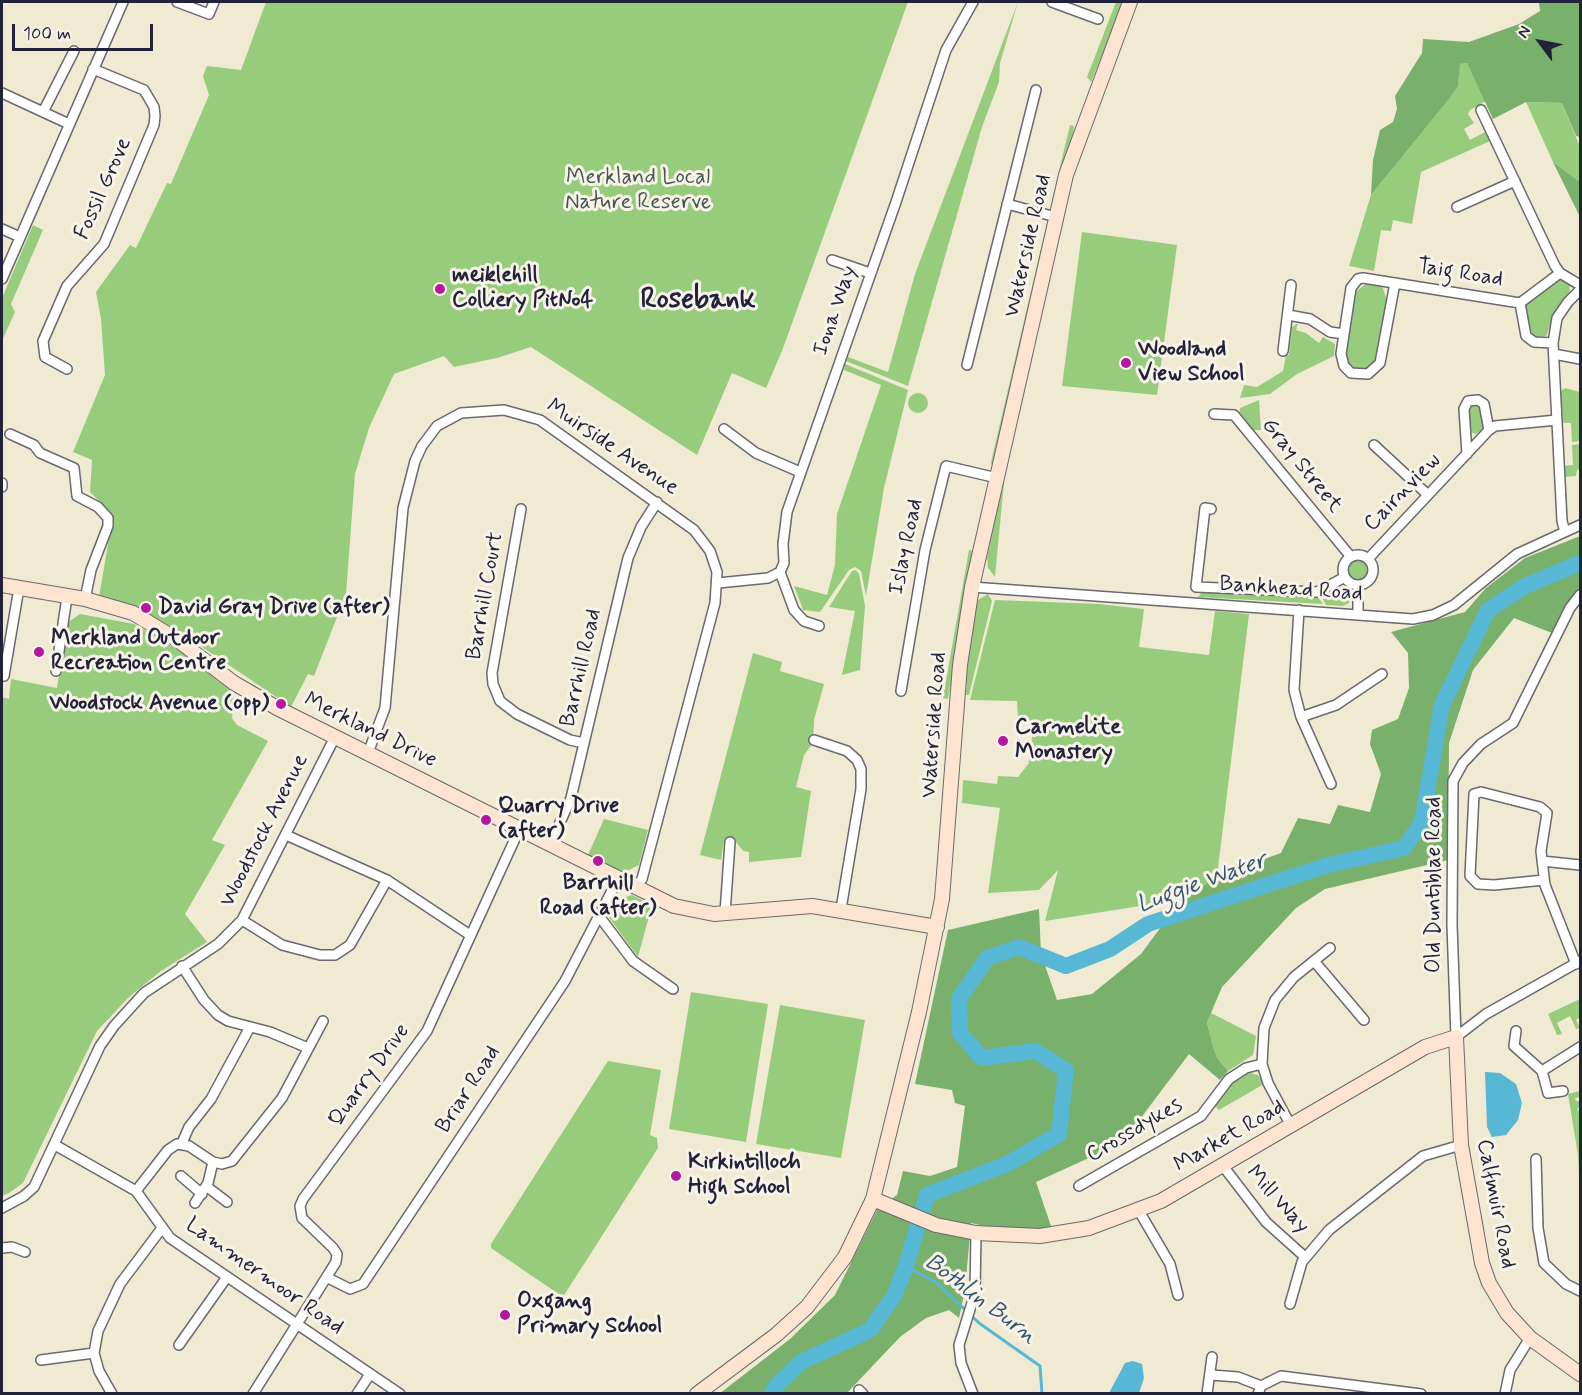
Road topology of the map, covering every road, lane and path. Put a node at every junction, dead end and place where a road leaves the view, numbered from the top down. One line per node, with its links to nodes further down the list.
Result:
1 (123, 2): 9 (street)
2 (177, 2): 3 (street)
3 (214, 2)
4 (973, 2): 22 (street, Iona Way)
5 (1052, 2): 7 (street)
6 (1130, 2): 18 (street, Waterside Road)
7 (1098, 19)
8 (74, 51): 13 (street)
9 (93, 69): 14 (street); 37 (street, Fossil Grove)
10 (1036, 90): 16 (street)
11 (2, 93): 13 (street)
12 (1481, 110): 15 (street)
13 (43, 112): 14 (street)
14 (69, 124): 20 (street)
15 (1515, 181): 17 (street); 23 (street)
16 (1007, 204): 18 (street); 36 (street)
17 (1457, 207)
18 (1056, 217): 46 (street, Waterside Road)
19 (2, 229): 20 (street)
20 (20, 237): 24 (street)
21 (832, 260): 22 (street)
22 (870, 273): 45 (street, Iona Way)
23 (1560, 273): 27 (street); 29 (street, Taig Road)
24 (2, 279)
25 (1395, 283): 29 (street, Taig Road); 31 (street, Taig Road); 31 (street, Taig Road)
26 (1291, 285): 30 (street)
27 (1581, 285)
28 (1581, 290): 32 (street)
29 (1520, 303): 32 (street, Taig Road)
30 (1288, 315): 31 (street); 33 (street)
31 (1344, 334)
32 (1553, 343): 34 (street)
33 (1283, 351)
34 (1554, 354): 35 (street); 39 (street)
35 (1581, 359)
36 (968, 365)
37 (67, 369)
38 (1214, 414): 53 (street, Gray Street)
39 (1557, 420): 41 (street); 52 (street)
40 (724, 429): 45 (street)
41 (1489, 430): 44 (street, Cairnview); 44 (street, Cairnview)
42 (10, 434): 64 (street)
43 (1374, 445): 47 (street)
44 (1467, 454): 47 (street, Cairnview)
45 (800, 472): 55 (street, Iona Way)
46 (997, 478): 60 (street, Waterside Road); 71 (street, Islay Road)
47 (1428, 495): 54 (street, Cairnview)
48 (657, 502): 57 (street, Muirside Avenue); 75 (street, Barrhill Road); 76 (street, Muirside Avenue)
49 (521, 509): 75 (street, Barrhill Court)
50 (1211, 509): 56 (street)
51 (1581, 525): 52 (street, Bankhead Road)
52 (1565, 532): 66 (street, Bankhead Road)
53 (1351, 557): 54 (street, Cairnview); 56 (street, Cairnview)
54 (1368, 559): 59 (street, Cairnview)
55 (780, 572): 57 (street); 67 (street, Iona Way)
56 (1345, 577): 59 (street)
57 (718, 583): 89 (street, Muirside Avenue)
58 (2, 585): 61 (street, Merkland Drive)
59 (1358, 585): 66 (street)
60 (972, 587): 65 (street, Bankhead Road); 94 (street, Waterside Road)
61 (19, 588): 63 (street, Merkland Drive); 70 (street)
62 (1581, 596): 105 (street, Old Duntiblae Road)
63 (67, 597): 64 (street, Merkland Drive); 68 (street)
64 (85, 599): 73 (street, Merkland Drive)
65 (1299, 610): 66 (street, Bankhead Road); 72 (street)
66 (1358, 614)
67 (819, 626)
68 (56, 671)
69 (1382, 674): 72 (street)
70 (4, 676)
71 (901, 691)
72 (1301, 717): 77 (street)
73 (335, 737): 76 (street, Merkland Drive); 79 (street, Woodstock Avenue)
74 (814, 740): 90 (street)
75 (584, 743): 81 (street, Barrhill Road)
76 (368, 753): 78 (street, Merkland Drive)
77 (1331, 784)
78 (519, 830): 81 (street, Merkland Drive); 95 (street, Quarry Drive)
79 (286, 835): 87 (street); 93 (street, Woodstock Avenue)
80 (730, 842): 82 (street)
81 (550, 845): 86 (street, Merkland Drive)
82 (728, 854): 83 (street); 91 (street)
83 (740, 856)
84 (1542, 861): 85 (street); 88 (street); 88 (street)
85 (1581, 865)
86 (618, 879): 89 (street, Merkland Drive); 92 (street, Briar Road)
87 (387, 880): 93 (street); 95 (street)
88 (1544, 880): 98 (street)
89 (638, 885): 91 (street, Merkland Drive)
90 (841, 909): 91 (street, Merkland Drive); 94 (street, Merkland Drive)
91 (725, 913)
92 (600, 916): 100 (street); 133 (street, Briar Road)
93 (242, 920): 99 (street, Woodstock Avenue)
94 (937, 927): 122 (street, Waterside Road)
95 (470, 935): 133 (street, Quarry Drive)
96 (1330, 948): 97 (street)
97 (1314, 961): 101 (street); 108 (street)
98 (1578, 963): 105 (street, Market Road)
99 (182, 966): 103 (street); 113 (street, Woodstock Avenue)
100 (673, 989)
101 (1365, 1020)
102 (323, 1021): 107 (street)
103 (250, 1027): 107 (street); 112 (street)
104 (1516, 1031): 109 (street)
105 (1456, 1037): 111 (street, Market Road); 114 (street, Calfmuir Road)
106 (1581, 1047): 109 (street)
107 (308, 1048): 116 (street)
108 (1262, 1064): 111 (street); 119 (street, Crossdykes)
109 (1542, 1071): 110 (street)
110 (1563, 1091)
111 (1291, 1126): 117 (street, Market Road)
112 (182, 1143): 116 (street); 121 (street)
113 (55, 1144): 121 (street, Lammermoor Road); 125 (street, Woodstock Avenue)
114 (1461, 1145): 131 (street); 138 (street, Calfmuir Road)
115 (1536, 1159): 134 (street)
116 (213, 1162): 120 (street)
117 (1223, 1166): 126 (street, Market Road); 131 (street, Mill Way)
118 (181, 1176): 120 (street)
119 (1079, 1186)
120 (204, 1190): 123 (street); 124 (street)
121 (136, 1191): 127 (street, Lammermoor Road)
122 (873, 1199): 128 (street, Market Road); 151 (street, Waterside Road)
123 (226, 1202)
124 (195, 1203)
125 (2, 1208)
126 (1139, 1211): 128 (street, Market Road); 135 (street)
127 (162, 1228): 132 (street, Lammermoor Road); 140 (street)
128 (976, 1233): 152 (street)
129 (2, 1248): 130 (street)
130 (26, 1252)
131 (1305, 1257): 136 (street)
132 (227, 1277): 137 (street, Lammermoor Road); 139 (street)
133 (328, 1278): 137 (street, Quarry Drive)
134 (1581, 1291)
135 (1178, 1295)
136 (1290, 1304)
137 (299, 1324): 143 (street, Lammermoor Road); 148 (street, Quarry Drive)
138 (1530, 1338): 144 (street, Calfmuir Road); 155 (street)
139 (179, 1345)
140 (94, 1353): 142 (street); 147 (street)
141 (1212, 1357): 145 (street)
142 (41, 1360)
143 (370, 1374): 149 (street); 150 (street, Lammermoor Road)
144 (1581, 1374)
145 (1211, 1375): 146 (street); 153 (street)
146 (1259, 1390): 154 (street)
147 (112, 1394)
148 (253, 1394)
149 (357, 1394)
150 (400, 1394)
151 (697, 1394)
152 (973, 1394)
153 (1207, 1394)
154 (1421, 1394)
155 (1505, 1394)

